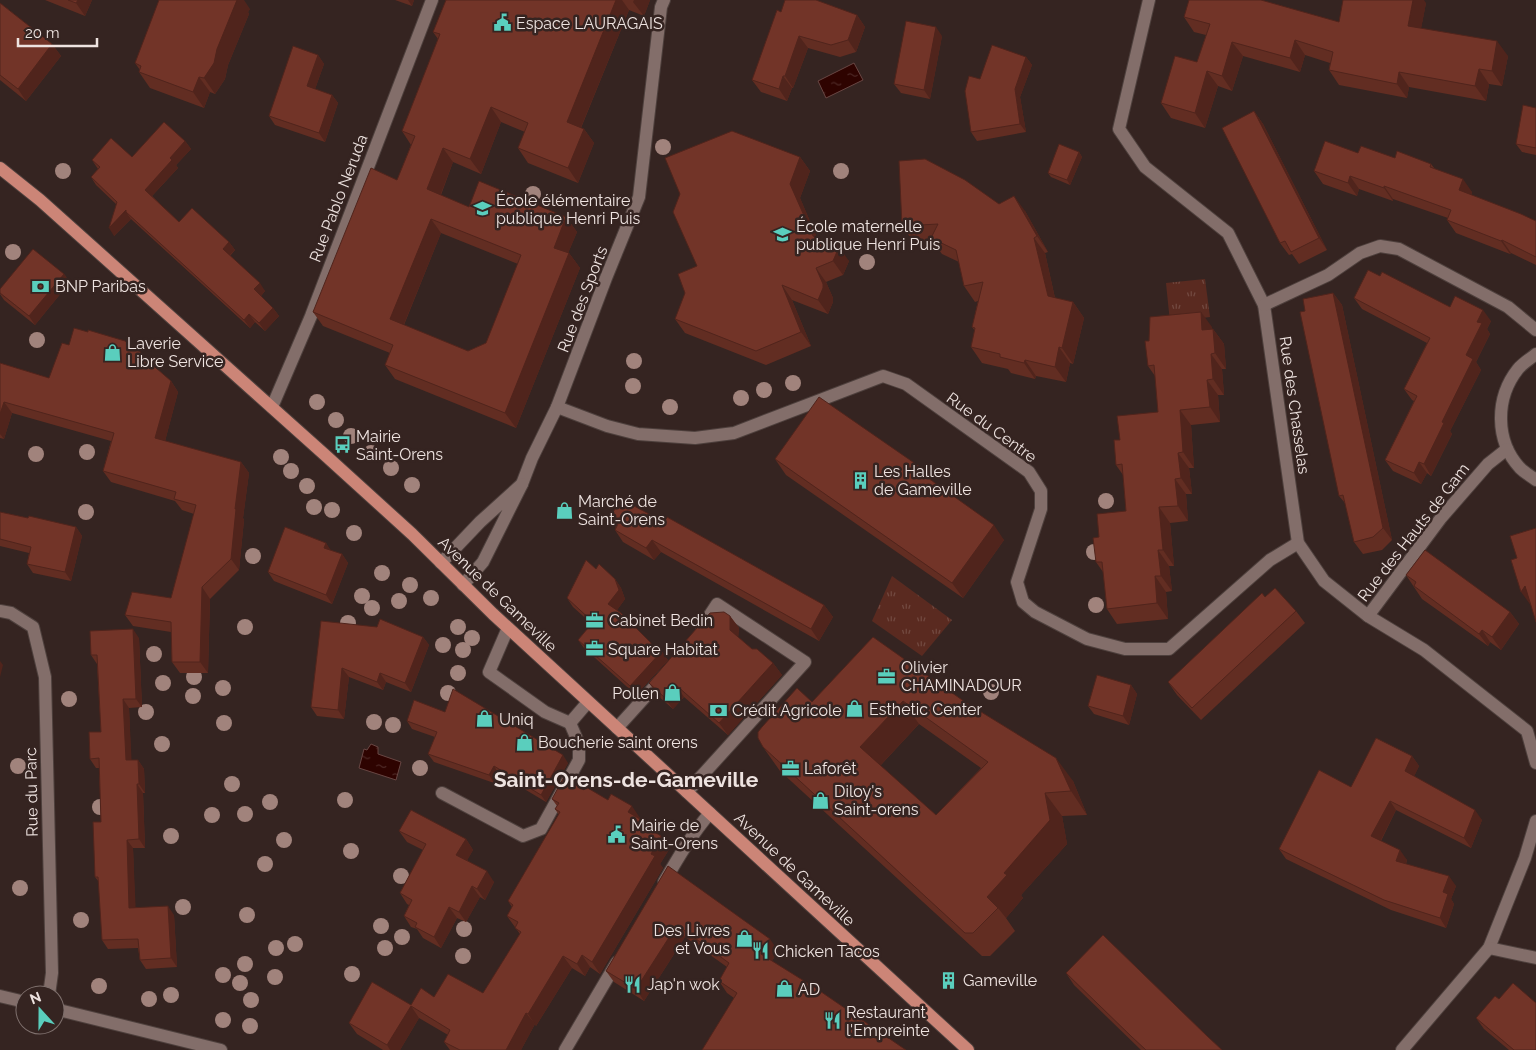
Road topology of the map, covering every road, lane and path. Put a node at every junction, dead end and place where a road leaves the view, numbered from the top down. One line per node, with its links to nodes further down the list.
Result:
1 (432, 0): 8 (street, Rue Pablo Neruda)
2 (664, 0): 9 (street, Rue des Sports)
3 (1149, 0): 5 (street, Rue des Chasselas)
4 (0, 168): 8 (main road, Avenue de Gameville)
5 (1264, 305): 6 (street); 13 (street, Rue des Chasselas)
6 (1536, 330)
7 (1536, 354): 10 (street)
8 (272, 407): 14 (main road, Avenue de Gameville)
9 (558, 407): 12 (street, Rue des Sports); 13 (street, Rue du Centre)
10 (1507, 449): 11 (street); 17 (street, Rue des Hauts de Gam)
11 (1536, 480)
12 (522, 484): 14 (street, Rue des Sports); 15 (street, Rue des Sports)
13 (1298, 543): 17 (street, Rue des Chasselas)
14 (441, 563): 15 (main road, Avenue de Gameville)
15 (463, 585): 18 (main road, Avenue de Gameville)
16 (0, 611): 33 (street, Rue du Parc)
17 (1368, 616): 24 (street, Rue des Chasselas)
18 (508, 628): 21 (main road, Avenue de Gameville); 22 (street)
19 (697, 634): 25 (street)
20 (670, 670): 23 (street)
21 (588, 702): 22 (street); 23 (main road, Avenue de Gameville)
22 (570, 723): 26 (street)
23 (617, 728): 25 (main road, Avenue de Gameville)
24 (1536, 764)
25 (687, 792): 27 (main road, Avenue de Gameville)
26 (442, 793)
27 (710, 813): 29 (street); 39 (main road, Avenue de Gameville)
28 (1536, 821): 31 (street)
29 (660, 888)
30 (625, 948): 38 (street)
31 (1490, 948): 32 (street); 40 (street)
32 (1536, 958)
33 (50, 985)
34 (0, 996): 35 (street)
35 (15, 1000)
36 (65, 1011): 37 (street)
37 (221, 1050)
38 (565, 1050)
39 (968, 1050)
40 (1402, 1050)

